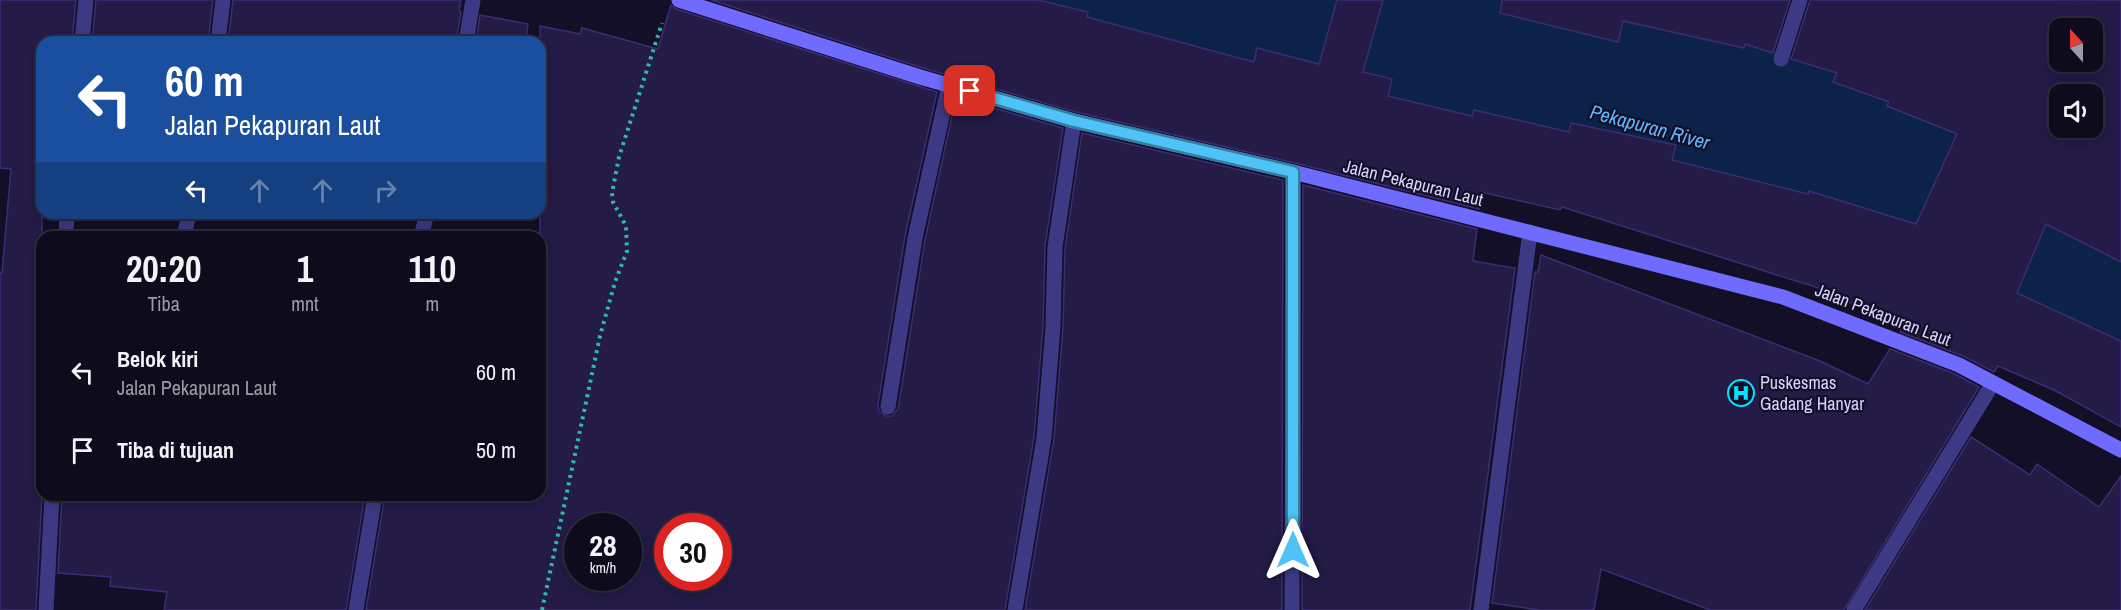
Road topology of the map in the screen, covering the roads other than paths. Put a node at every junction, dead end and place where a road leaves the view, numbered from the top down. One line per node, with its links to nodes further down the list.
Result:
1 (86, 0): 6 (street)
2 (223, 0): 7 (street)
3 (473, 0): 8 (street)
4 (679, 0): 10 (street, Jalan Pekapuran Laut)
5 (1800, 0): 9 (street)
6 (83, 36)
7 (219, 36)
8 (467, 36)
9 (1781, 59)
10 (949, 85): 11 (street, Jalan Pekapuran Laut); 15 (street)
11 (1074, 121): 12 (street, Jalan Pekapuran Laut); 21 (street)
12 (1293, 172): 13 (street, Jalan Pekapuran Laut); 22 (street)
13 (1530, 232): 14 (street, Jalan Pekapuran Laut); 23 (street)
14 (1993, 382): 16 (street, Jalan Pekapuran Laut); 24 (street)
15 (888, 407)
16 (2121, 450)
17 (52, 501): 19 (street)
18 (374, 501): 20 (street)
19 (46, 610)
20 (356, 610)
21 (1015, 610)
22 (1292, 610)
23 (1481, 610)
24 (1854, 610)

